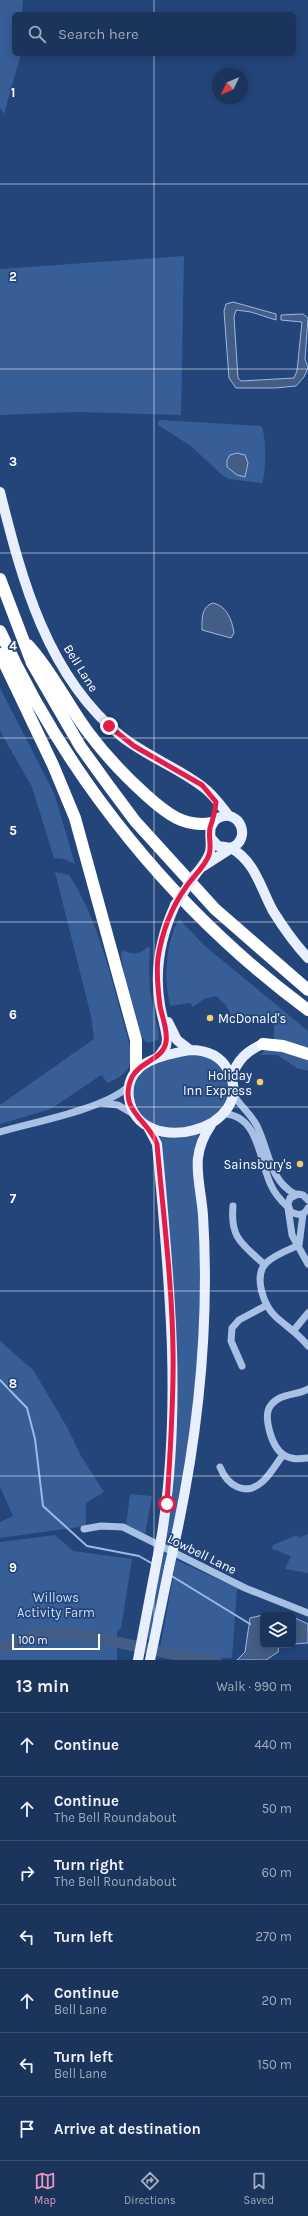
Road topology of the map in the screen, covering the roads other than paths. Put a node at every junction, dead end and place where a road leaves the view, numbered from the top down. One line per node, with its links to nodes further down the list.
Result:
1 (0, 492): 6 (main road, Bell Lane)
2 (0, 579): 4 (highway)
3 (0, 631): 17 (highway)
4 (25, 641): 8 (highway); 15 (highway)
5 (0, 654): 22 (highway)
6 (216, 802): 7 (main road, Bell Lane); 8 (main road)
7 (229, 816): 8 (main road); 9 (main road)
8 (213, 823): 10 (main road)
9 (242, 836): 11 (main road); 12 (main road)
10 (211, 838): 11 (main road); 13 (main road)
11 (231, 848): 12 (main road); 13 (main road)
12 (247, 860): 14 (main road)
13 (202, 867): 16 (main road, bridge)
14 (308, 958)
15 (308, 990)
16 (160, 1006): 19 (main road); 21 (main road)
17 (308, 1010)
18 (263, 1044): 20 (highway); 23 (main road)
19 (190, 1050): 21 (main road); 23 (main road)
20 (308, 1054)
21 (159, 1056): 22 (main road)
22 (136, 1070): 24 (main road)
23 (231, 1077): 25 (main road)
24 (129, 1086): 26 (street); 28 (main road)
25 (233, 1094): 27 (main road); 32 (street)
26 (101, 1103): 28 (street); 31 (street)
27 (224, 1114): 29 (main road); 35 (street)
28 (135, 1115): 30 (main road)
29 (211, 1125): 30 (main road); 52 (main road, bridge)
30 (148, 1127): 51 (main road, bridge)
31 (0, 1132)
32 (295, 1194): 33 (street); 35 (street)
33 (308, 1200)
34 (232, 1206): 38 (street)
35 (288, 1208): 36 (street); 37 (street)
36 (306, 1211): 37 (street)
37 (299, 1245): 38 (street); 39 (street)
38 (264, 1264): 40 (street)
39 (308, 1264)
40 (267, 1305): 42 (street); 44 (street)
41 (308, 1314): 42 (street)
42 (294, 1330): 43 (street)
43 (308, 1346)
44 (242, 1366)
45 (308, 1389): 46 (street)
46 (283, 1455): 47 (street); 48 (street)
47 (308, 1458)
48 (220, 1468)
49 (84, 1529): 50 (street, Lowbell Lane)
50 (308, 1613)
51 (138, 1660)
52 (150, 1660)

